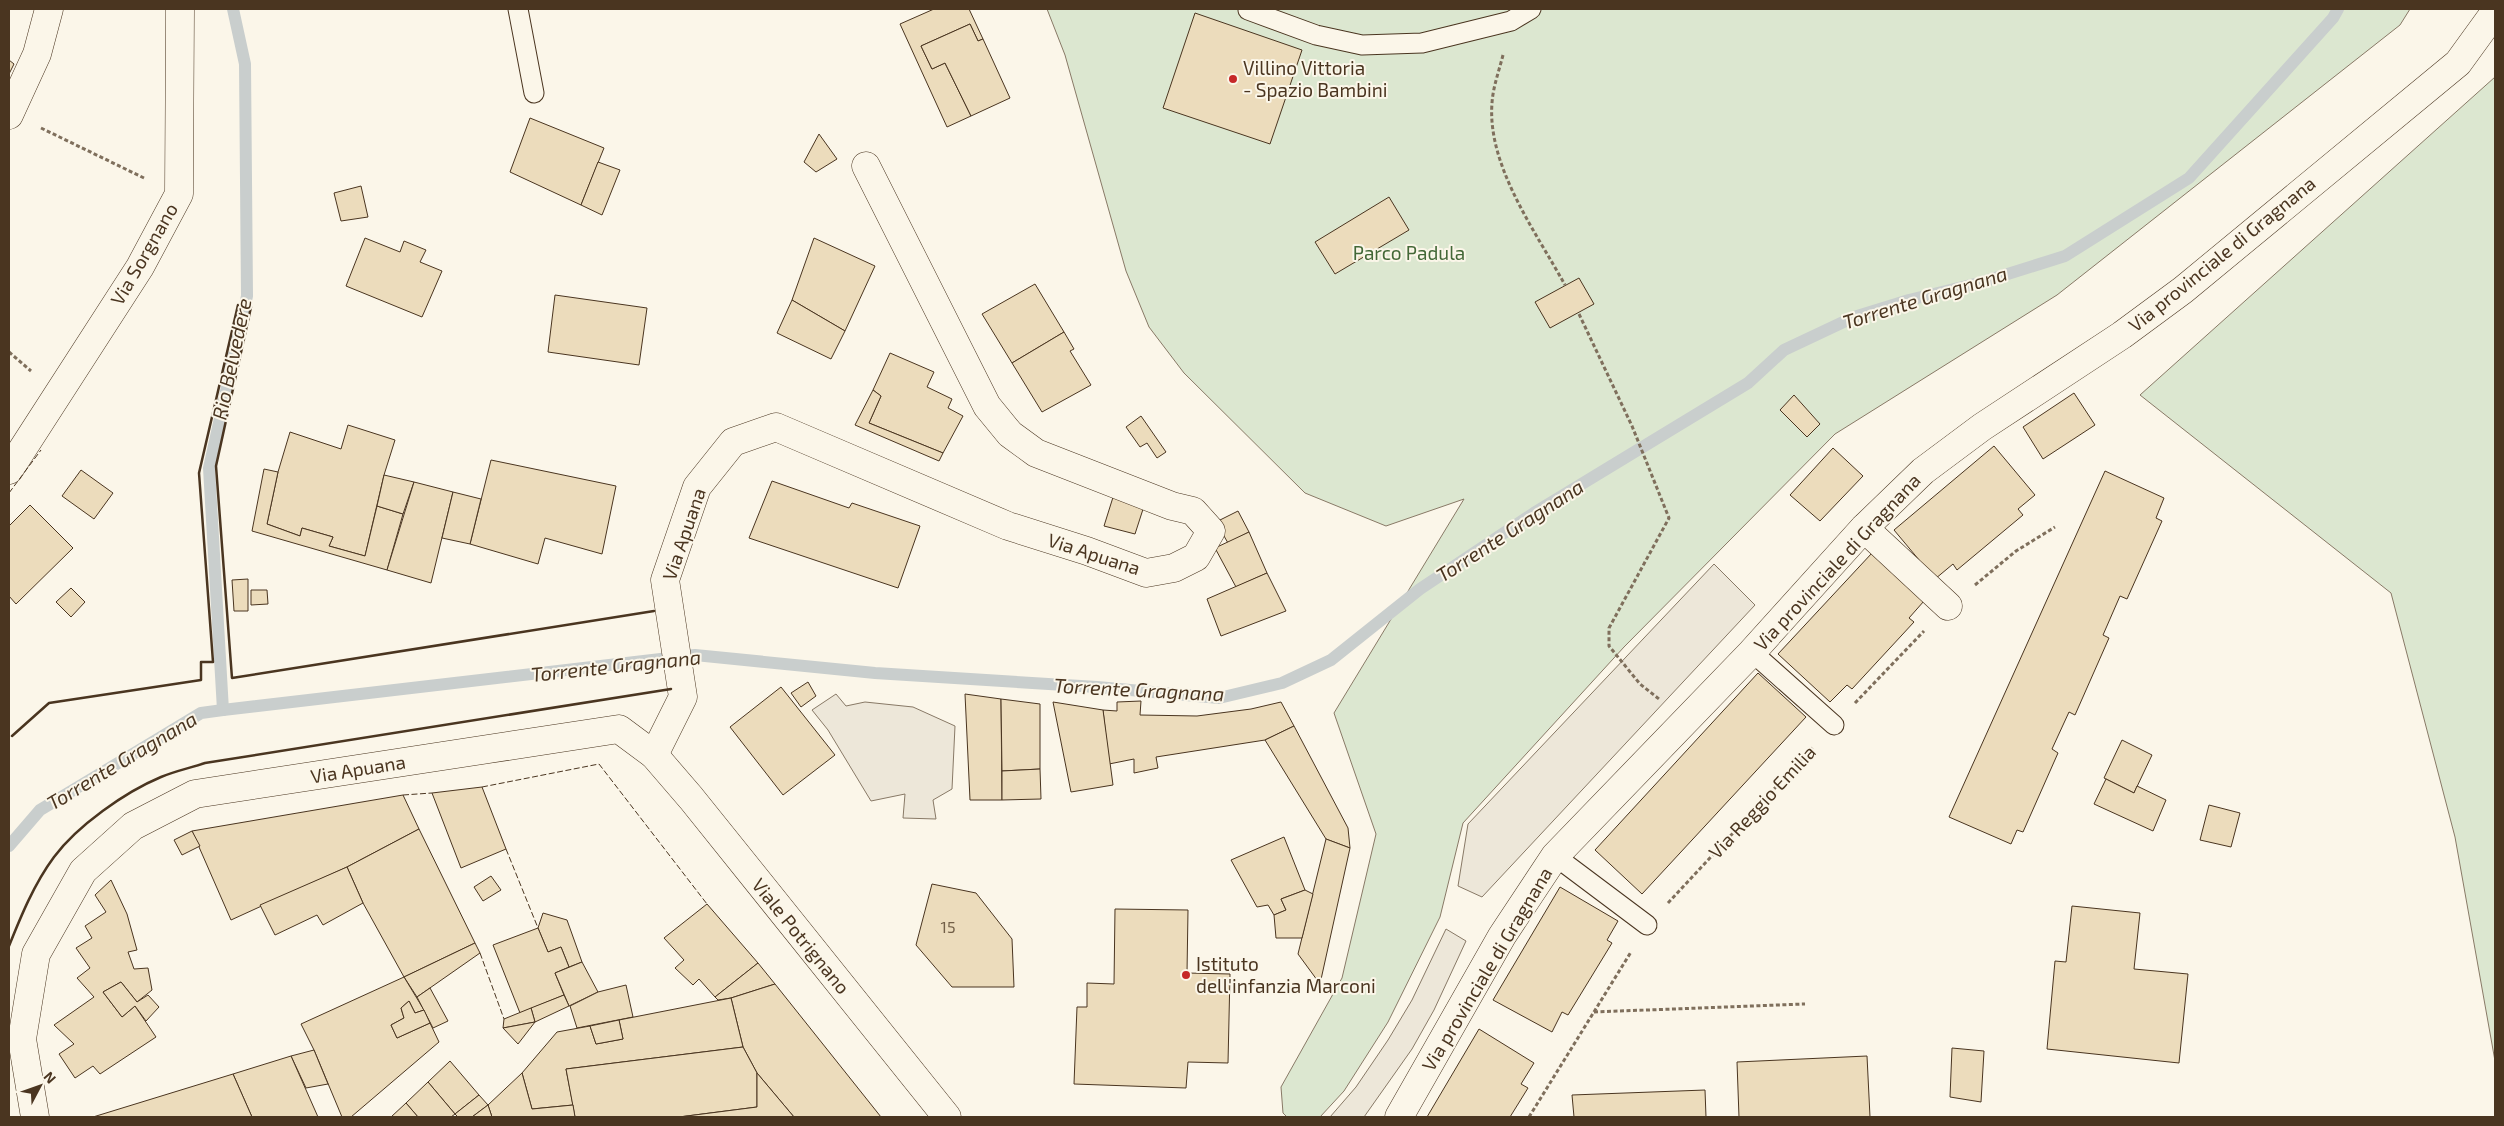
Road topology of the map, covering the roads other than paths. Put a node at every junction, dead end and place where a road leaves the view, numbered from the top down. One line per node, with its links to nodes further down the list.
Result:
1 (49, 9): 8 (street)
2 (180, 9): 10 (street, Via Sorgnano)
3 (518, 9): 7 (lane)
4 (1531, 9): 5 (lane)
5 (1248, 10)
6 (2495, 12): 11 (street, Via provinciale di Gragnana)
7 (534, 93)
8 (9, 115)
9 (866, 166): 15 (street, Via Apuana)
10 (9, 470)
11 (1864, 528): 12 (street); 13 (street, Via provinciale di Gragnana)
12 (1948, 606)
13 (1752, 652): 14 (lane); 16 (street, Via provinciale di Gragnana)
14 (1834, 725)
15 (654, 755): 18 (street, Via Apuana); 19 (street, Viale Potrignano)
16 (1555, 856): 17 (lane); 20 (street, Via provinciale di Gragnana)
17 (1647, 925)
18 (35, 1117)
19 (947, 1117)
20 (1399, 1117)

